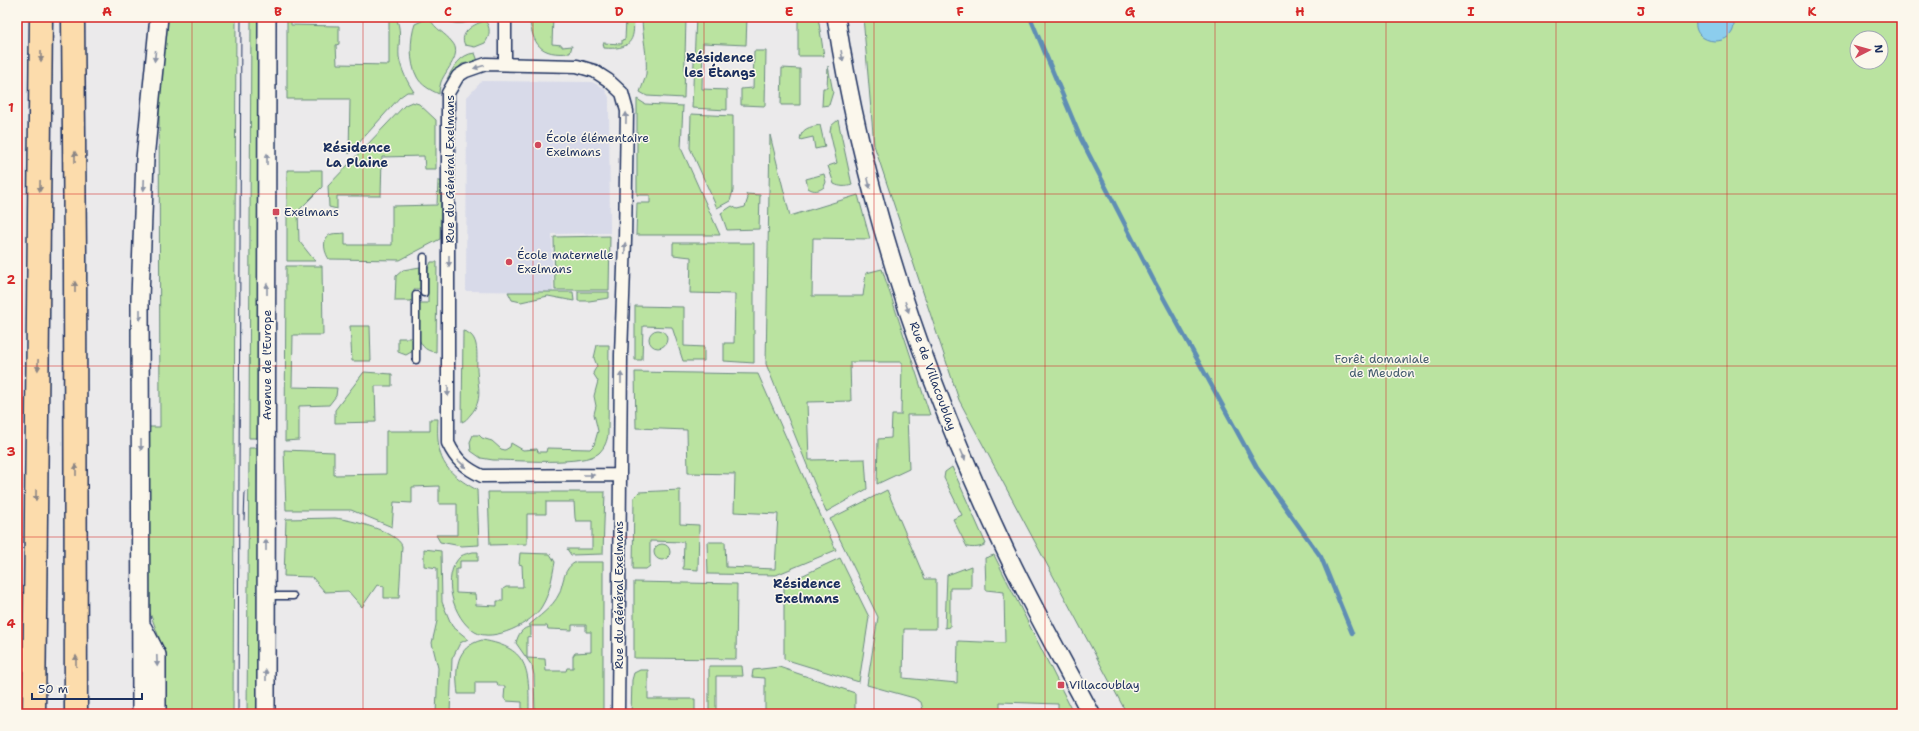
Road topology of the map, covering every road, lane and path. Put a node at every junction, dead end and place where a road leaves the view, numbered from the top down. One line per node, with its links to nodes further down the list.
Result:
1 (41, 17): 16 (highway, one-way to 16)
2 (73, 17): 17 (highway, one-way to 2)
3 (159, 17): 15 (main road, one-way to 15)
4 (267, 17): 13 (main road, Avenue de l'Europe, one-way to 4)
5 (506, 17): 7 (street)
6 (836, 17): 22 (main road, Rue de Villacoublay, one-way to 22)
7 (505, 64): 12 (street, Rue du Général Exelmans, one-way to 7); 12 (street, Rue du Général Exelmans, one-way to 12)
8 (424, 257): 9 (lane)
9 (424, 293)
10 (416, 295): 11 (lane)
11 (416, 360)
12 (620, 475): 21 (street, Rue du Général Exelmans)
13 (266, 596): 14 (lane); 20 (main road, Avenue de l'Europe, one-way to 13)
14 (293, 596)
15 (142, 626): 18 (main road); 19 (main road, one-way to 19)
16 (34, 714)
17 (76, 714)
18 (141, 714)
19 (157, 714)
20 (266, 714)
21 (618, 714)
22 (1091, 714)

